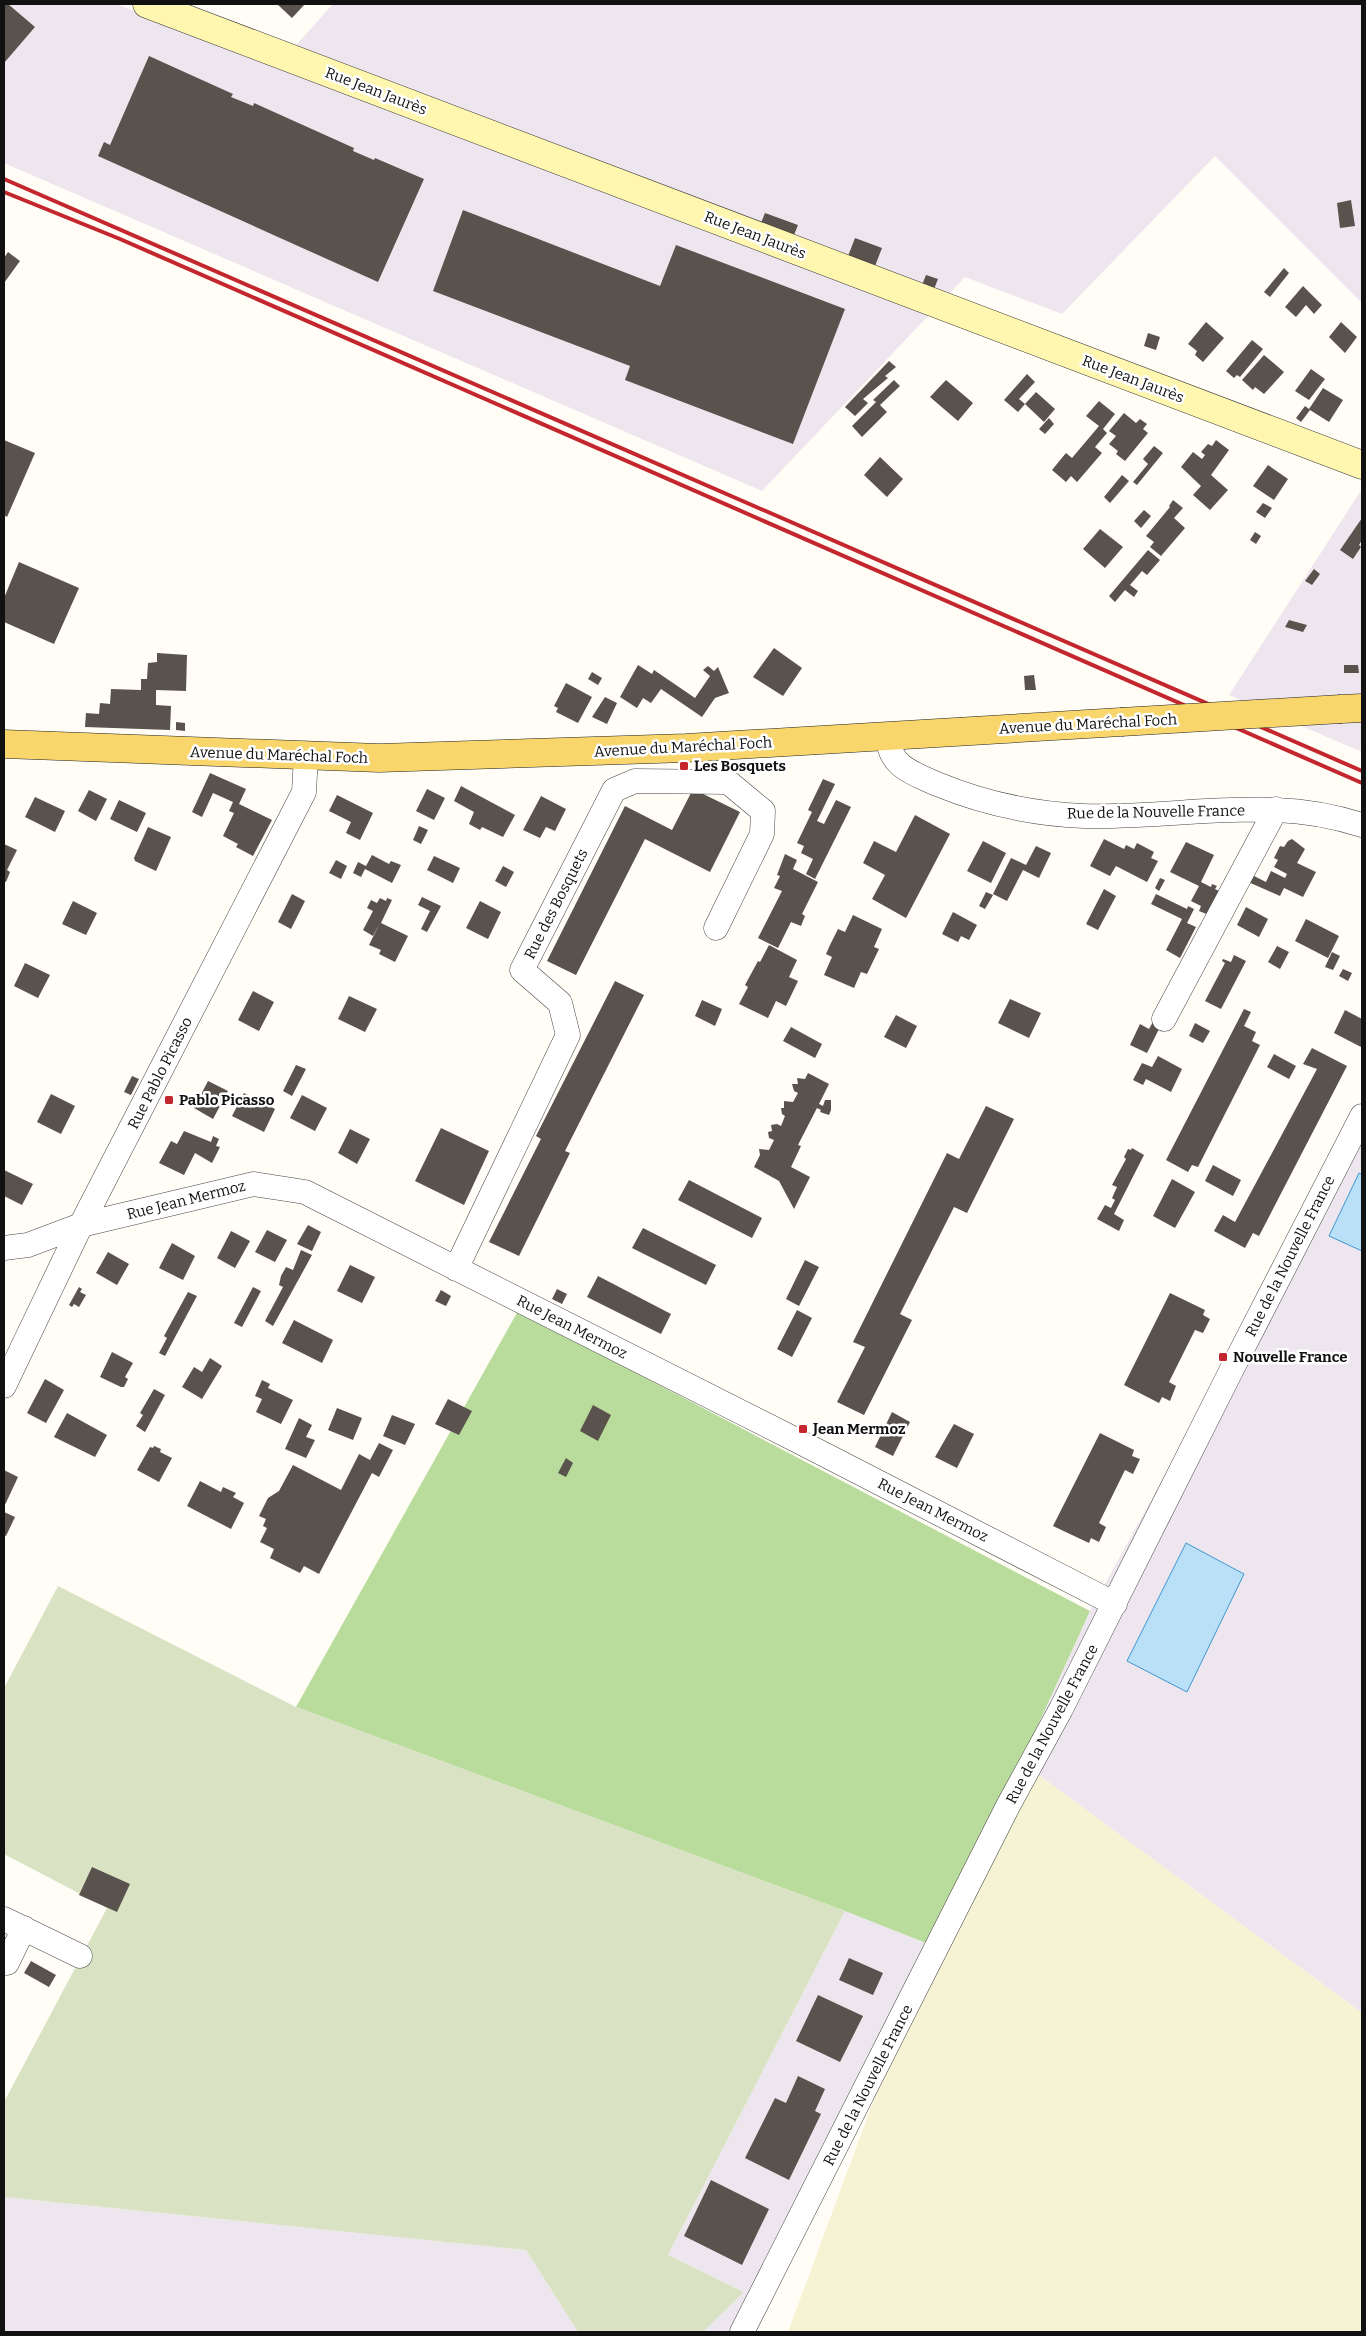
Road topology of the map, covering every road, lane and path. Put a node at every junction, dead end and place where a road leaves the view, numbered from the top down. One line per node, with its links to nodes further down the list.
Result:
1 (147, 4): 2 (main road, Rue Jean Jaurès)
2 (1362, 466)
3 (1352, 709): 4 (main road, Avenue du Maréchal Foch, bridge)
4 (888, 734): 6 (main road, Avenue du Maréchal Foch); 7 (street, Rue de la Nouvelle France)
5 (4, 744): 6 (main road, Avenue du Maréchal Foch)
6 (306, 757): 12 (street, Rue Pablo Picasso)
7 (1276, 810): 8 (street, Rue de la Nouvelle France); 10 (street)
8 (1362, 826)
9 (716, 928): 14 (street, Rue des Bosquets)
10 (1164, 1019)
11 (1362, 1116): 16 (street, Rue de la Nouvelle France)
12 (81, 1225): 13 (street, Rue Jean Mermoz); 14 (street, Rue Jean Mermoz); 15 (street, Rue Pablo Picasso)
13 (4, 1248)
14 (456, 1268): 16 (street, Rue Jean Mermoz)
15 (4, 1386)
16 (1115, 1604): 20 (street, Rue de la Nouvelle France)
17 (14, 1924): 18 (street); 19 (street)
18 (80, 1956)
19 (7, 1963)
20 (742, 2332)

